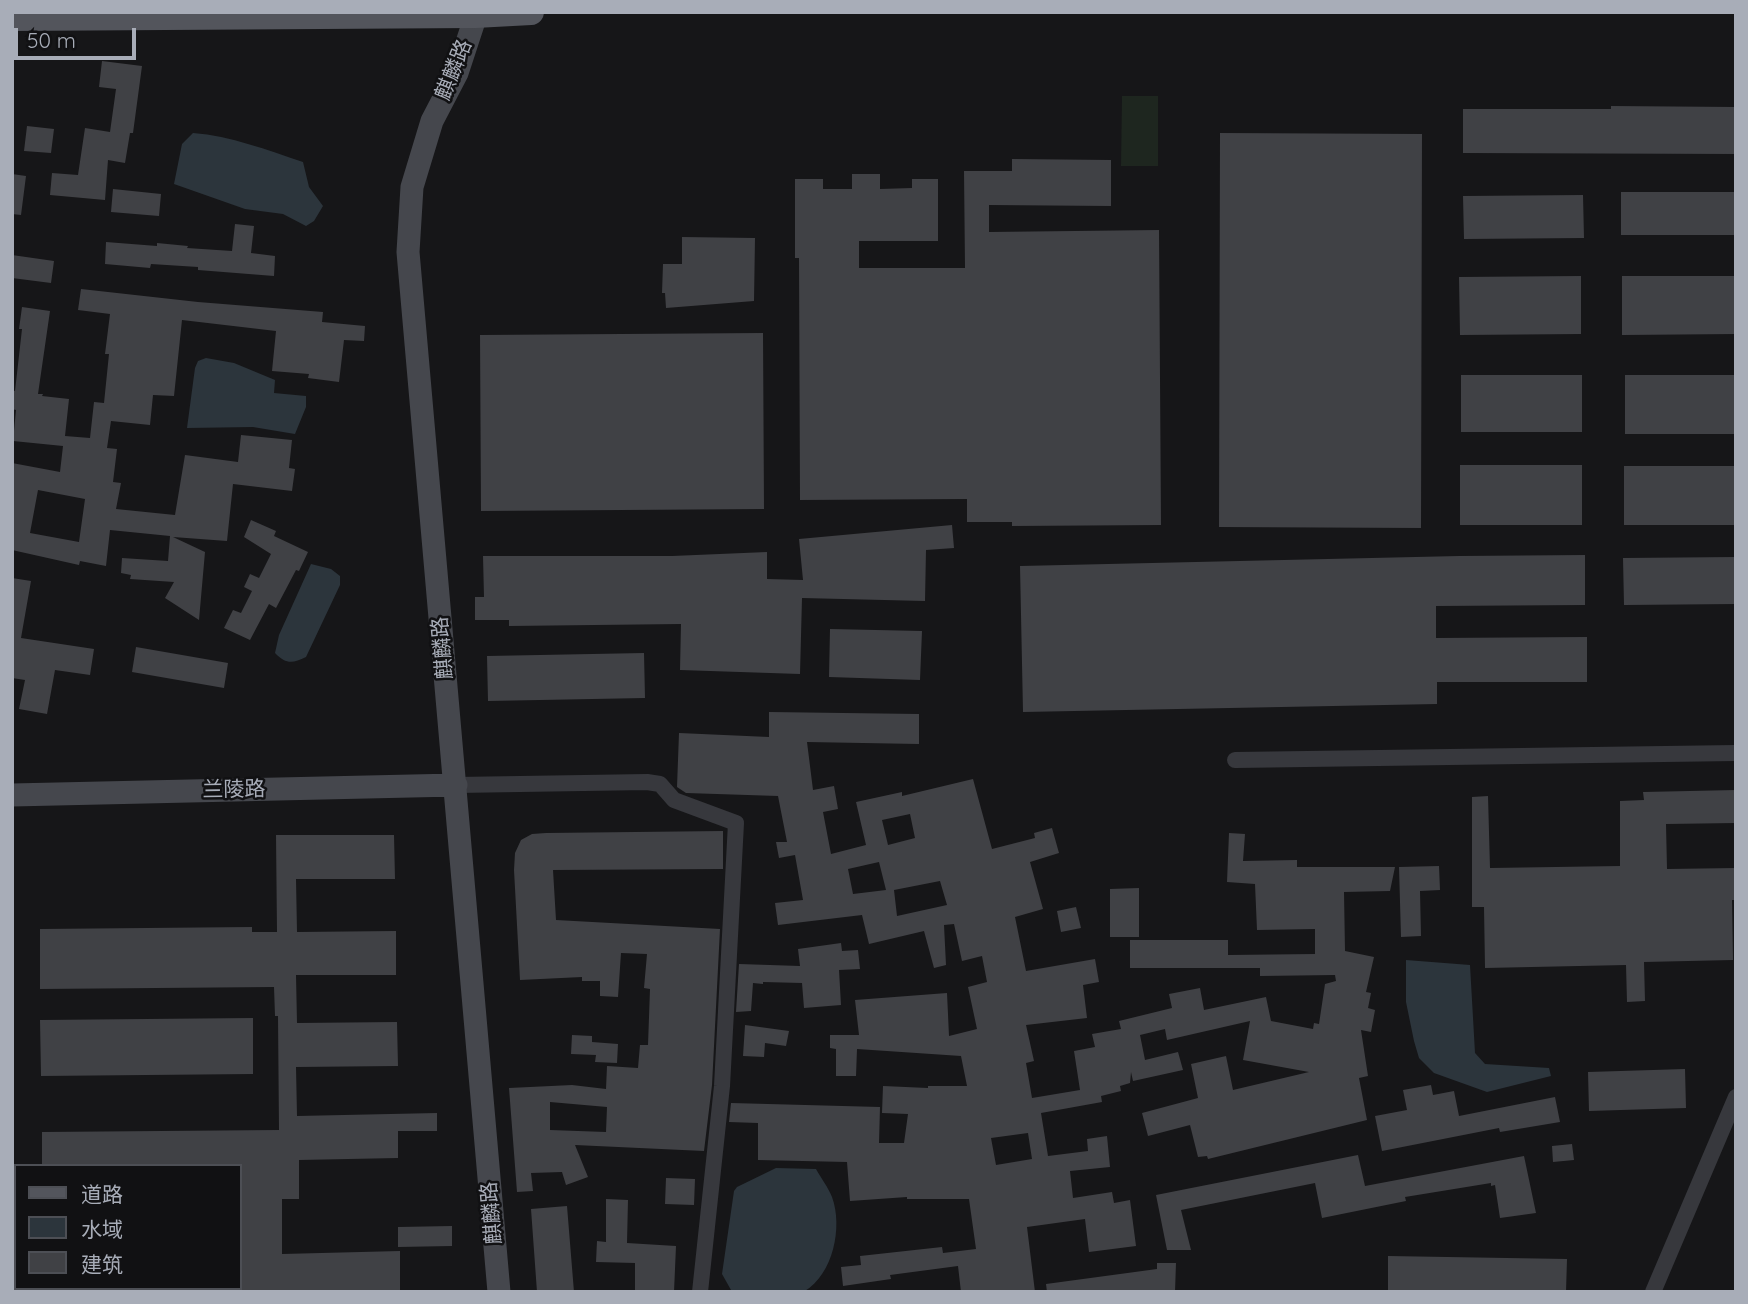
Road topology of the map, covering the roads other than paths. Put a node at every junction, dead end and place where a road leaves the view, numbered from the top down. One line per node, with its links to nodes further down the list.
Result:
1 (531, 12): 2 (main road)
2 (476, 14): 3 (main road); 6 (street, 麒麟路)
3 (12, 18)
4 (1736, 753): 5 (street)
5 (1235, 760)
6 (456, 785): 7 (street, 兰陵路); 9 (street, 麒麟路); 10 (street)
7 (12, 795)
8 (1736, 1097): 11 (street)
9 (499, 1292)
10 (700, 1292)
11 (1653, 1292)

